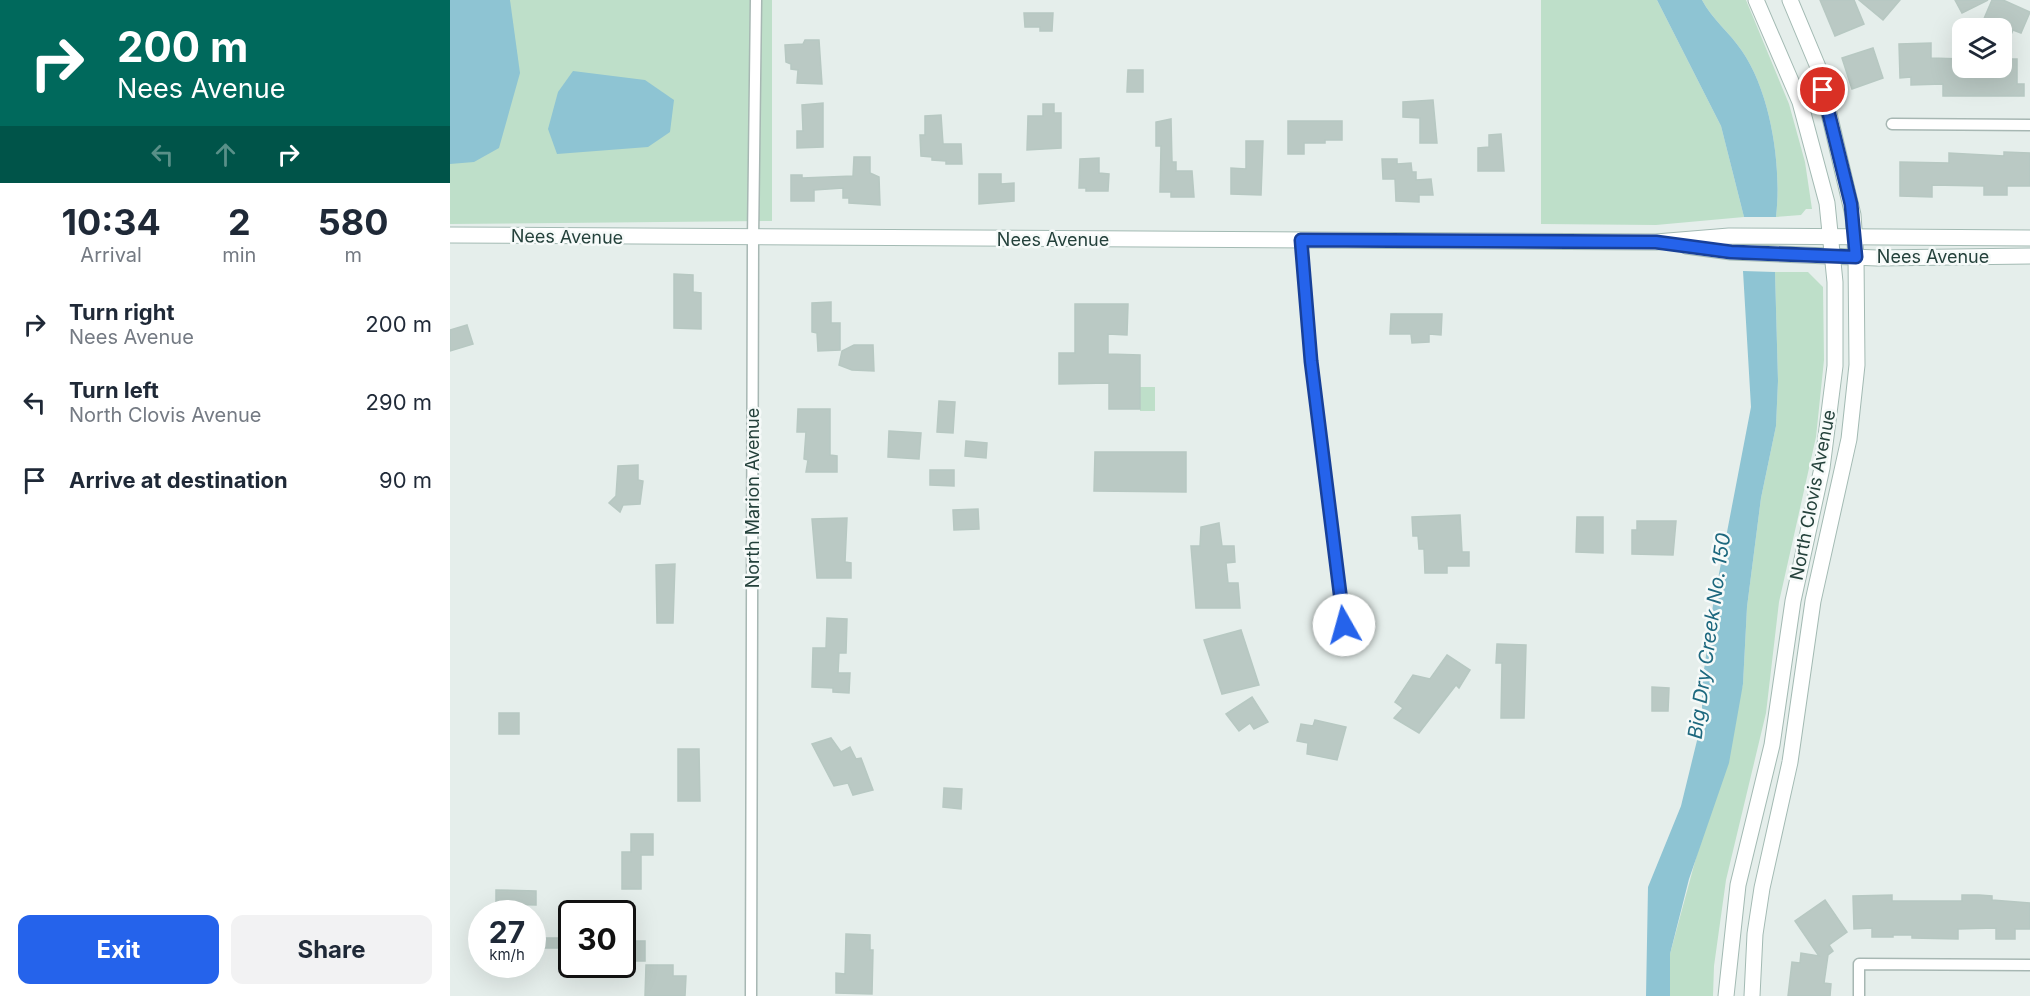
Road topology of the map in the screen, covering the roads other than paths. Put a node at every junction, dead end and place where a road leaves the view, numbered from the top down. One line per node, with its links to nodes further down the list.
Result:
1 (756, 0): 10 (street, North Marion Avenue)
2 (1756, 0): 7 (main road, North Clovis Avenue)
3 (1790, 0): 8 (main road, North Clovis Avenue)
4 (1892, 124): 5 (street)
5 (2030, 124)
6 (450, 235): 10 (main road, Nees Avenue)
7 (1832, 237): 8 (main road, Nees Avenue); 12 (main road, Nees Avenue); 13 (main road, North Clovis Avenue)
8 (1855, 238): 9 (main road, Nees Avenue); 15 (main road, North Clovis Avenue)
9 (2030, 238)
10 (753, 239): 11 (main road, Nees Avenue); 18 (street, North Marion Avenue)
11 (1301, 240): 12 (main road, Nees Avenue); 16 (street)
12 (1656, 242): 13 (main road, Nees Avenue)
13 (1833, 256): 15 (main road, Nees Avenue); 19 (main road, North Clovis Avenue)
14 (2030, 256): 15 (main road, Nees Avenue)
15 (1856, 257): 20 (main road, North Clovis Avenue)
16 (1338, 648)
17 (2030, 965): 21 (street)
18 (751, 996)
19 (1725, 996)
20 (1752, 996)
21 (1859, 996)

